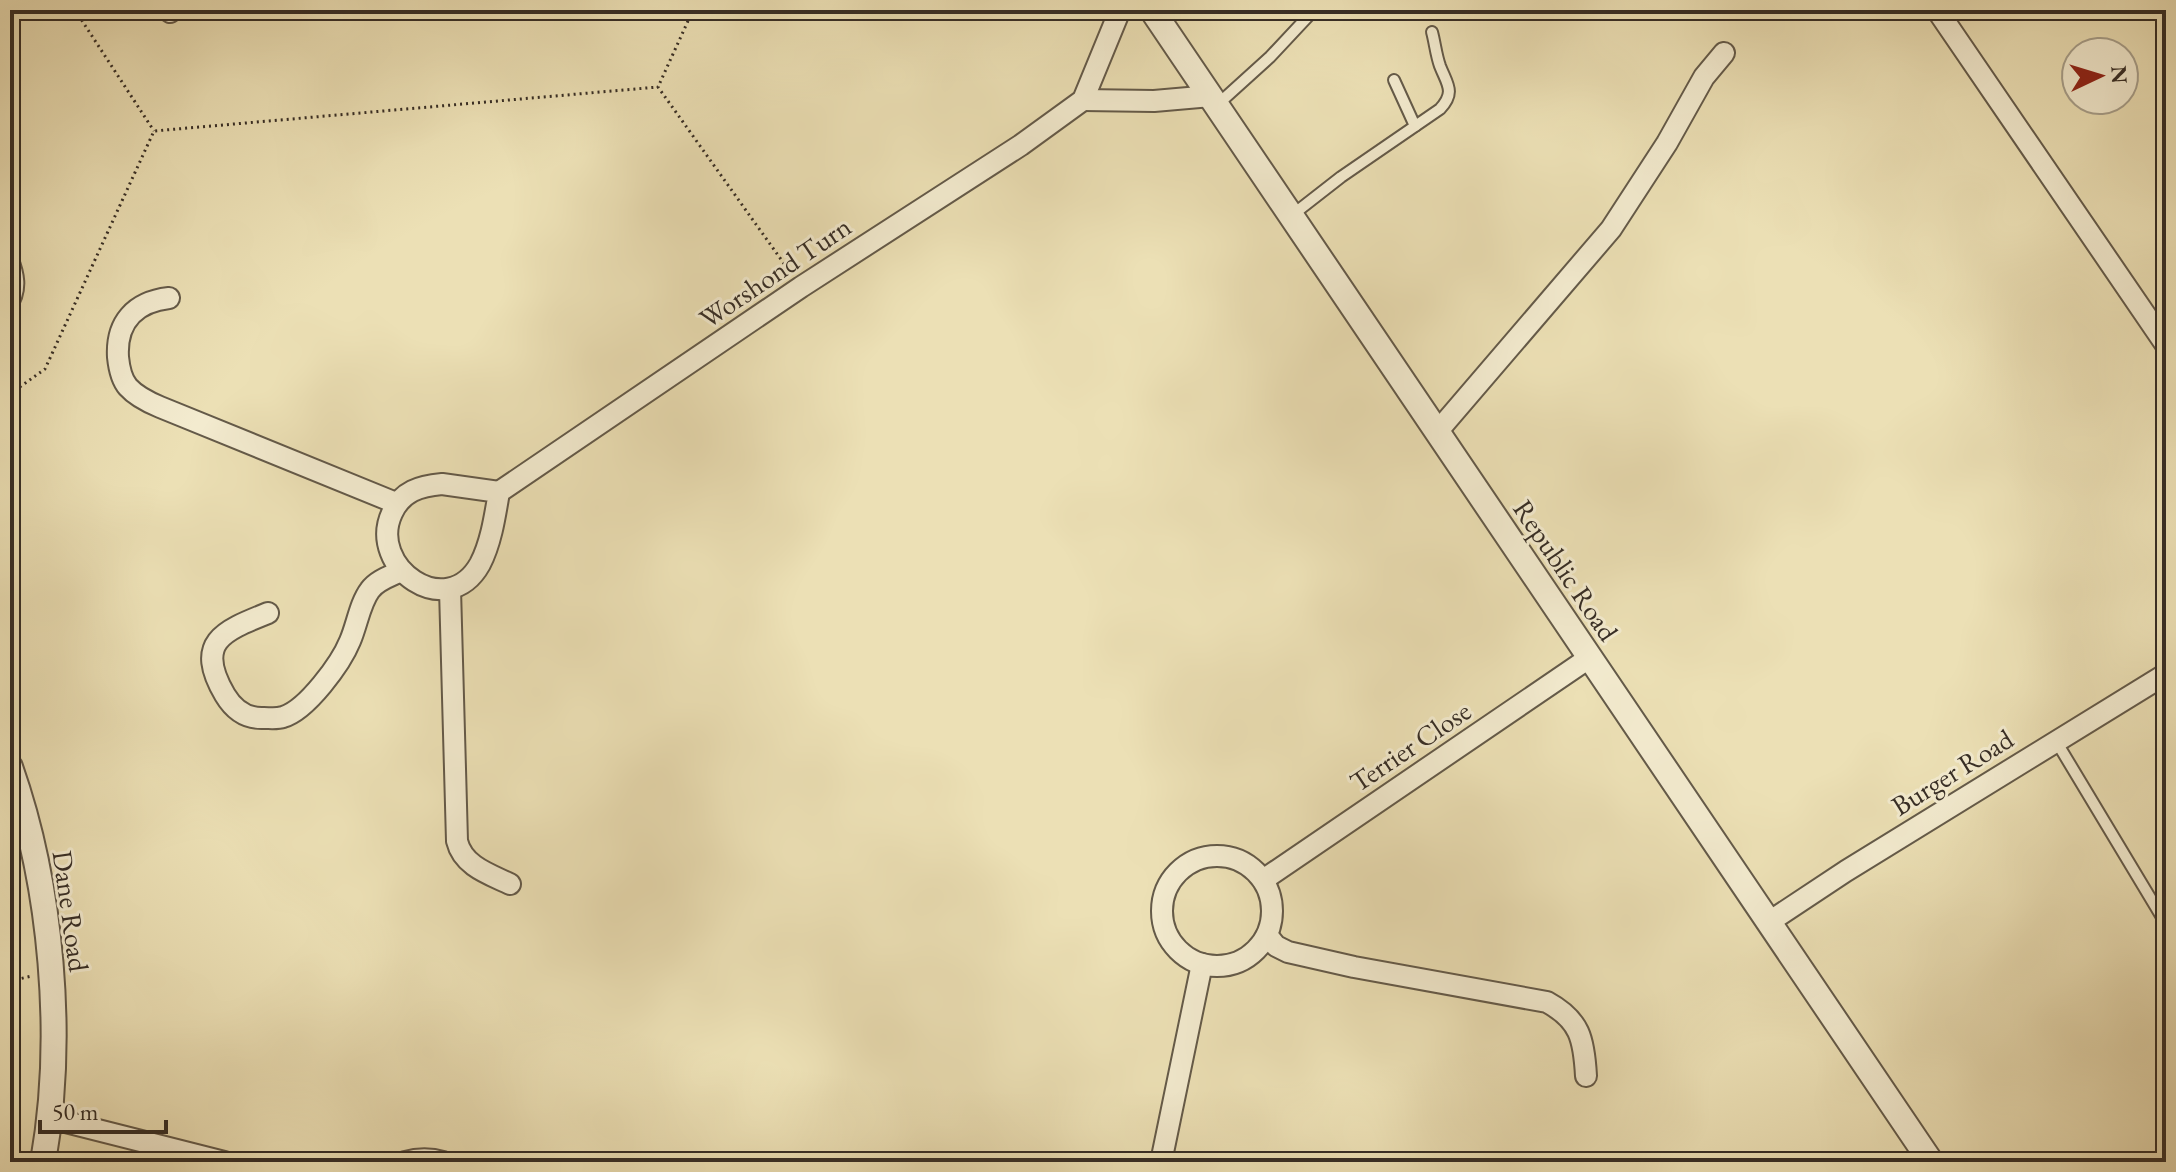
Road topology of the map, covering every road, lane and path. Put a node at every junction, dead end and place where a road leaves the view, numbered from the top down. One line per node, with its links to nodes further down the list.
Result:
1 (75, 10): 14 (path)
2 (693, 10): 10 (path)
3 (1120, 10): 11 (street)
4 (1152, 10): 12 (street, Republic Road)
5 (1314, 10): 12 (lane)
6 (1937, 10): 20 (street)
7 (1432, 32): 13 (lane)
8 (1724, 53): 22 (street)
9 (1394, 80): 13 (lane)
10 (658, 87): 14 (path); 17 (path)
11 (1083, 100): 12 (street); 17 (street, Worshond Turn)
12 (1214, 100): 15 (street, Republic Road)
13 (1415, 126): 15 (lane)
14 (154, 131): 21 (path)
15 (1291, 216): 22 (street, Republic Road)
16 (10, 252): 19 (lane)
17 (801, 287): 23 (street, Worshond Turn)
18 (169, 298): 24 (street)
19 (10, 309)
20 (2166, 345)
21 (10, 394)
22 (1437, 432): 28 (street, Republic Road)
23 (499, 492): 24 (street); 26 (street)
24 (396, 503): 25 (street)
25 (401, 571): 26 (street); 27 (street)
26 (450, 589): 33 (street)
27 (268, 613)
28 (1589, 658): 32 (street, Terrier Close); 34 (street, Republic Road)
29 (2166, 674): 30 (street, Burger Road)
30 (2056, 741): 34 (street, Burger Road); 35 (lane)
31 (10, 767): 39 (street, Dane Road)
32 (1263, 880): 36 (street); 37 (street)
33 (510, 884)
34 (1769, 922): 45 (street, Republic Road)
35 (2166, 924)
36 (1267, 935): 37 (street); 38 (street)
37 (1202, 964): 44 (street)
38 (1586, 1076)
39 (50, 1118): 40 (street, Dane Road); 41 (street)
40 (43, 1162)
41 (224, 1162)
42 (405, 1162): 43 (street)
43 (443, 1162)
44 (1161, 1162)
45 (1931, 1162)

